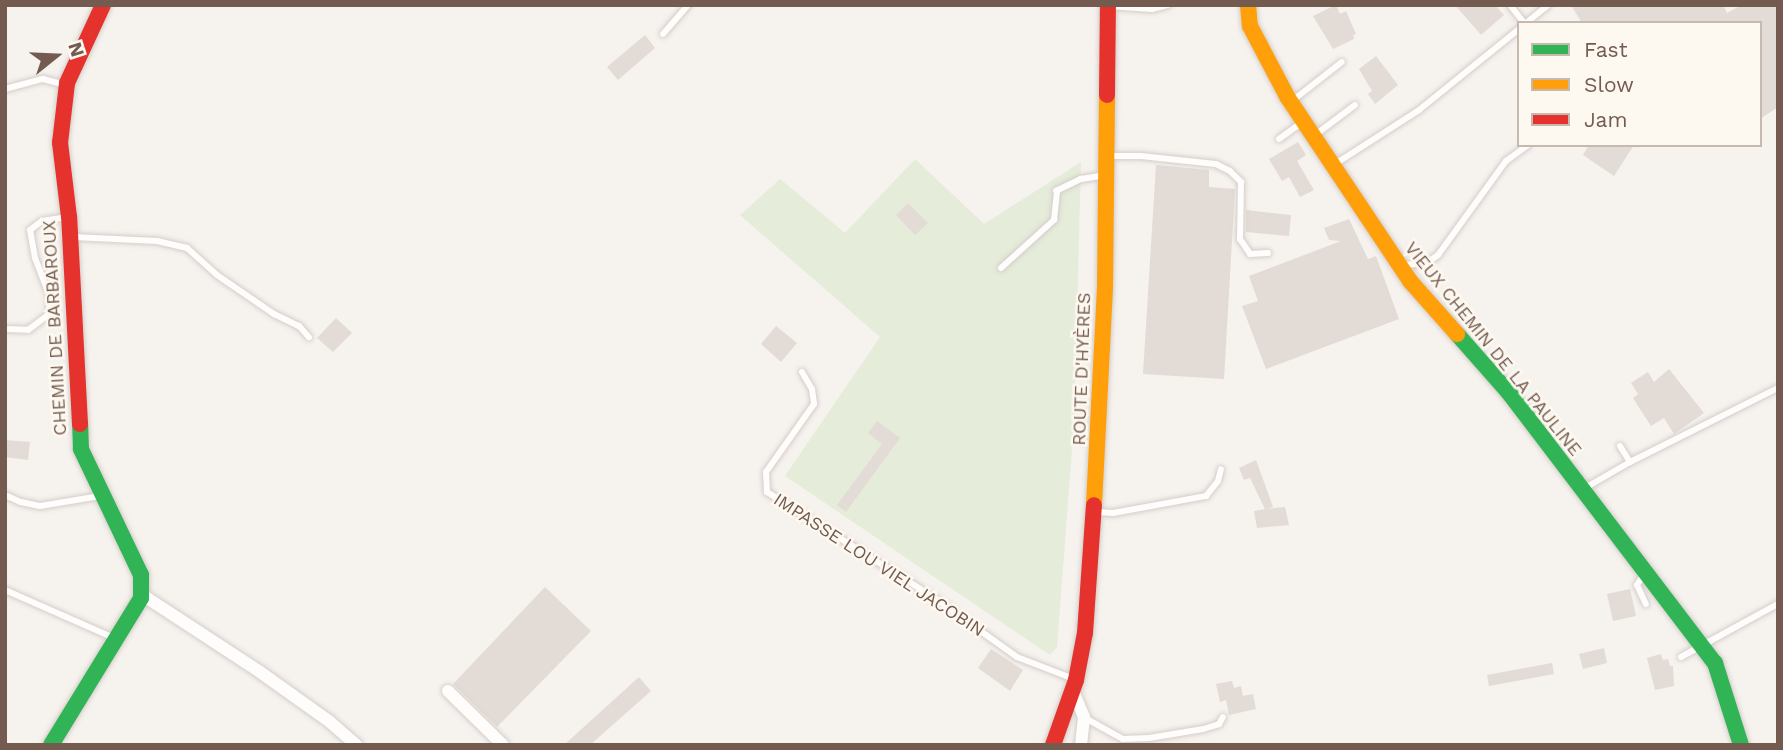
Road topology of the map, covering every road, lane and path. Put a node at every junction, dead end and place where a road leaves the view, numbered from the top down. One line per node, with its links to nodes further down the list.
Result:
1 (103, 5): 13 (street, CHEMIN DE BARBAROUX)
2 (688, 5): 11 (lane)
3 (1168, 5): 7 (lane)
4 (1248, 5): 15 (street, VIEUX CHEMIN DE LA PAULINE)
5 (1510, 5): 8 (lane)
6 (1548, 5): 9 (lane)
7 (1111, 6): 21 (street, ROUTE D'HYÈRES)
8 (1523, 21)
9 (1528, 21)
10 (1517, 31): 22 (lane)
11 (663, 34)
12 (1342, 62): 15 (lane)
13 (67, 85): 14 (lane); 24 (street, CHEMIN DE BARBAROUX)
14 (5, 89)
15 (1291, 102): 17 (street, VIEUX CHEMIN DE LA PAULINE)
16 (1356, 105): 18 (lane)
17 (1303, 121): 18 (street, VIEUX CHEMIN DE LA PAULINE); 19 (lane)
18 (1314, 136): 22 (street, VIEUX CHEMIN DE LA PAULINE)
19 (1279, 139)
20 (1525, 147): 27 (lane)
21 (1107, 156): 23 (street, ROUTE D'HYÈRES); 26 (lane)
22 (1333, 165): 27 (street, VIEUX CHEMIN DE LA PAULINE)
23 (1107, 175): 28 (lane); 39 (street, ROUTE D'HYÈRES)
24 (69, 217): 25 (street, CHEMIN DE BARBAROUX); 29 (lane)
25 (70, 237): 30 (lane); 38 (street, CHEMIN DE BARBAROUX)
26 (1268, 253)
27 (1398, 264): 36 (street, VIEUX CHEMIN DE LA PAULINE)
28 (1001, 268)
29 (5, 329)
30 (309, 337)
31 (802, 372): 48 (lane, IMPASSE LOU VIEL JACOBIN)
32 (1778, 388): 34 (lane)
33 (1620, 446): 34 (lane)
34 (1630, 462): 36 (lane)
35 (1221, 468): 39 (lane)
36 (1581, 490): 40 (street, VIEUX CHEMIN DE LA PAULINE)
37 (5, 495): 38 (lane)
38 (102, 495): 42 (street, CHEMIN DE BARBAROUX)
39 (1095, 512): 48 (street, ROUTE D'HYÈRES)
40 (1644, 574): 43 (lane); 46 (street, VIEUX CHEMIN DE LA PAULINE)
41 (5, 590): 45 (lane)
42 (141, 594): 45 (street); 53 (street)
43 (1646, 604)
44 (1778, 604): 46 (lane)
45 (118, 640): 52 (street)
46 (1702, 644): 47 (lane); 57 (street, VIEUX CHEMIN DE LA PAULINE)
47 (1681, 657)
48 (1074, 685): 50 (street); 55 (street, ROUTE D'HYÈRES)
49 (448, 691): 54 (street)
50 (1084, 717): 51 (lane); 56 (street)
51 (1223, 717)
52 (51, 745)
53 (356, 745)
54 (503, 745)
55 (1053, 745)
56 (1082, 745)
57 (1741, 745)

